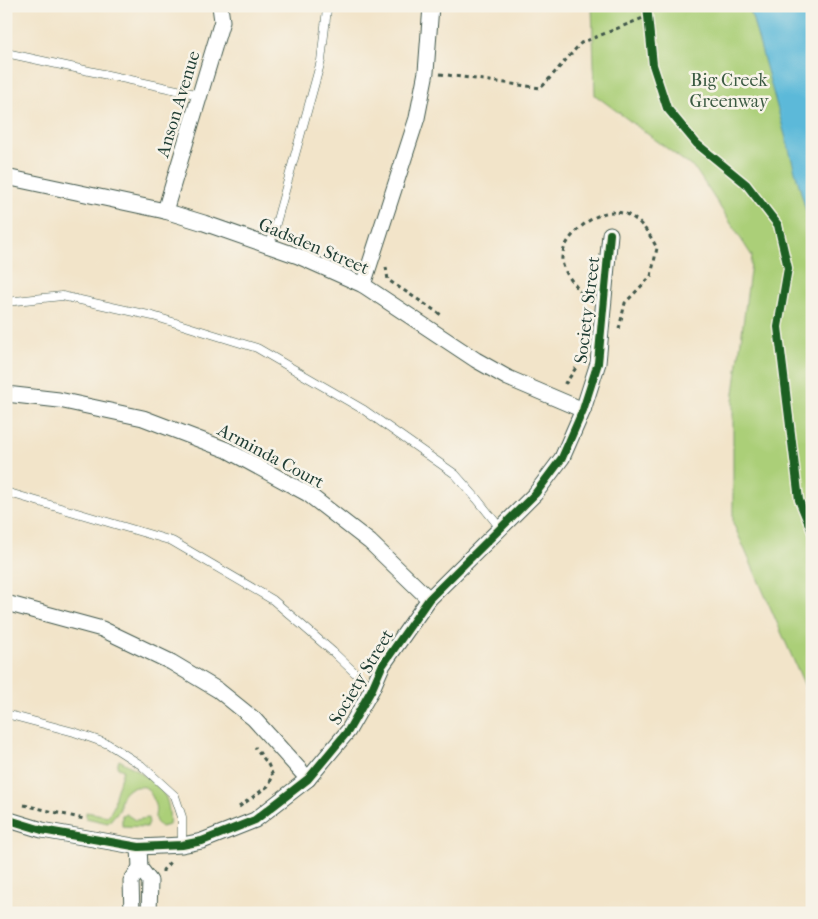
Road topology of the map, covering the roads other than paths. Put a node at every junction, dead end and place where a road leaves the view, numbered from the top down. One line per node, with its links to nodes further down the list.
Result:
1 (220, 6): 5 (street, Anson Avenue)
2 (431, 6): 10 (street)
3 (327, 9): 9 (lane)
4 (6, 53): 5 (lane)
5 (200, 95): 7 (street, Anson Avenue)
6 (6, 176): 7 (street, Gadsden Street)
7 (165, 211): 9 (street, Gadsden Street)
8 (610, 234): 13 (street, Society Street)
9 (270, 245): 10 (street, Gadsden Street)
10 (363, 285): 13 (street, Gadsden Street)
11 (6, 302): 15 (lane)
12 (6, 394): 16 (street, Arminda Court)
13 (583, 410): 15 (street, Society Street)
14 (6, 492): 18 (lane)
15 (501, 529): 16 (street, Society Street)
16 (429, 599): 18 (street, Society Street)
17 (6, 603): 20 (street)
18 (372, 689): 20 (street, Society Street)
19 (6, 714): 22 (lane)
20 (308, 779): 22 (street, Society Street)
21 (6, 819): 23 (street, Society Street)
22 (182, 845): 23 (street, Society Street)
23 (139, 847): 24 (street)
24 (140, 868): 25 (street); 26 (street)
25 (132, 913)
26 (149, 913)

